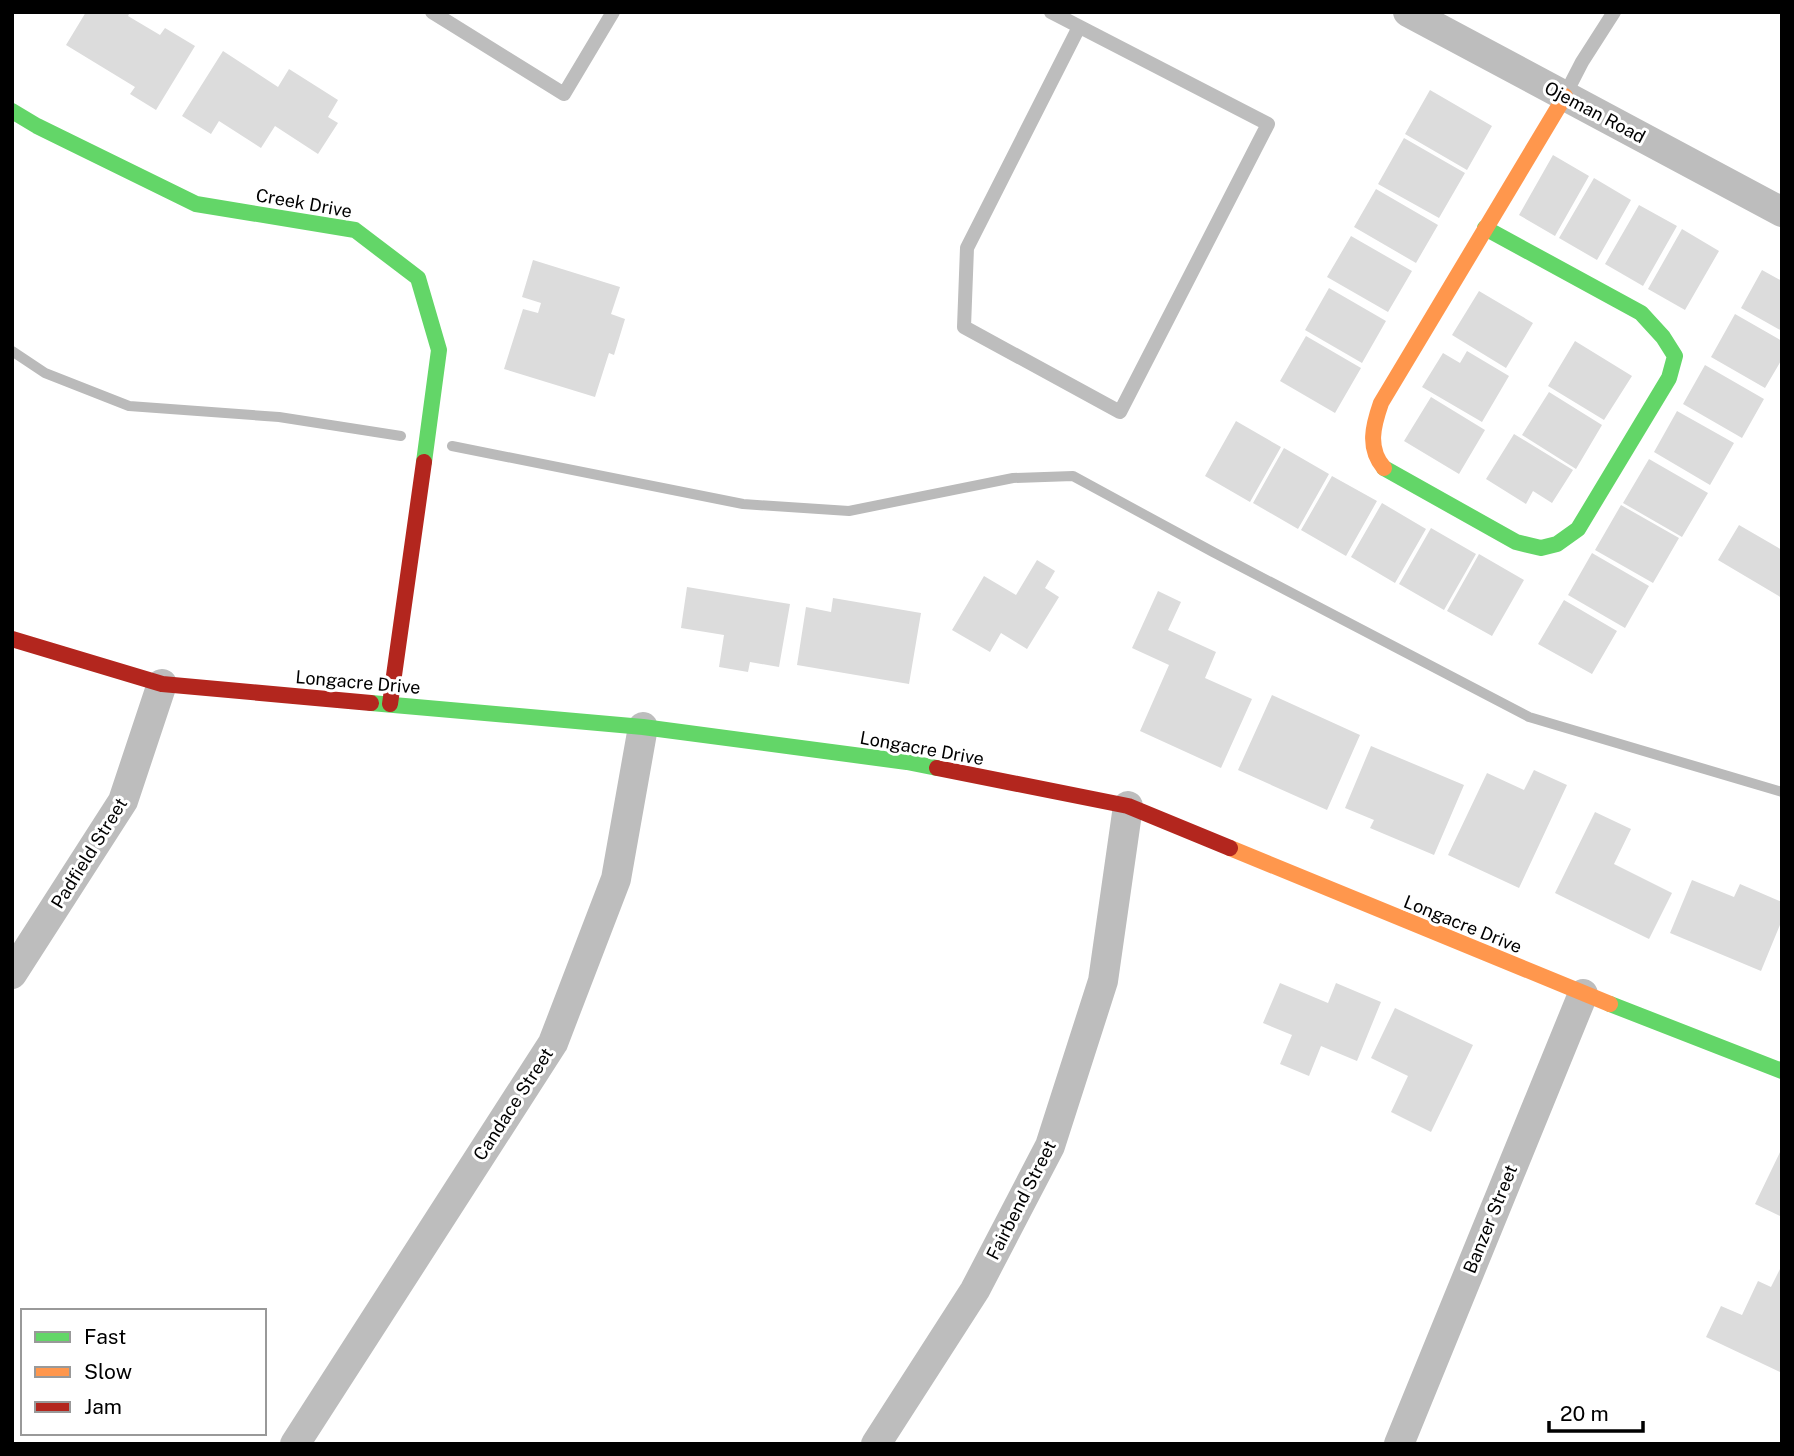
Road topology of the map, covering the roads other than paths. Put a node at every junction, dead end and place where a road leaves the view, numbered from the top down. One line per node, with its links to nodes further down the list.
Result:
1 (432, 12): 2 (lane)
2 (612, 12)
3 (1051, 12): 6 (lane)
4 (1408, 12): 7 (street, Ojeman Road)
5 (1614, 12): 7 (lane)
6 (1079, 27): 6 (lane)
7 (1564, 96): 9 (street, Ojeman Road); 10 (street)
8 (12, 111): 13 (street, Creek Drive)
9 (1782, 212)
10 (1485, 228): 10 (street)
11 (12, 639): 12 (street, Longacre Drive)
12 (162, 684): 13 (street, Longacre Drive); 16 (street, Padfield Street)
13 (390, 704): 14 (street, Longacre Drive)
14 (643, 727): 15 (street, Longacre Drive); 19 (street, Candace Street)
15 (1128, 806): 17 (street, Longacre Drive); 20 (street, Fairbend Street)
16 (12, 974)
17 (1583, 994): 18 (street, Longacre Drive); 21 (street, Banzer Street)
18 (1782, 1071)
19 (295, 1444)
20 (876, 1444)
21 (1399, 1444)

